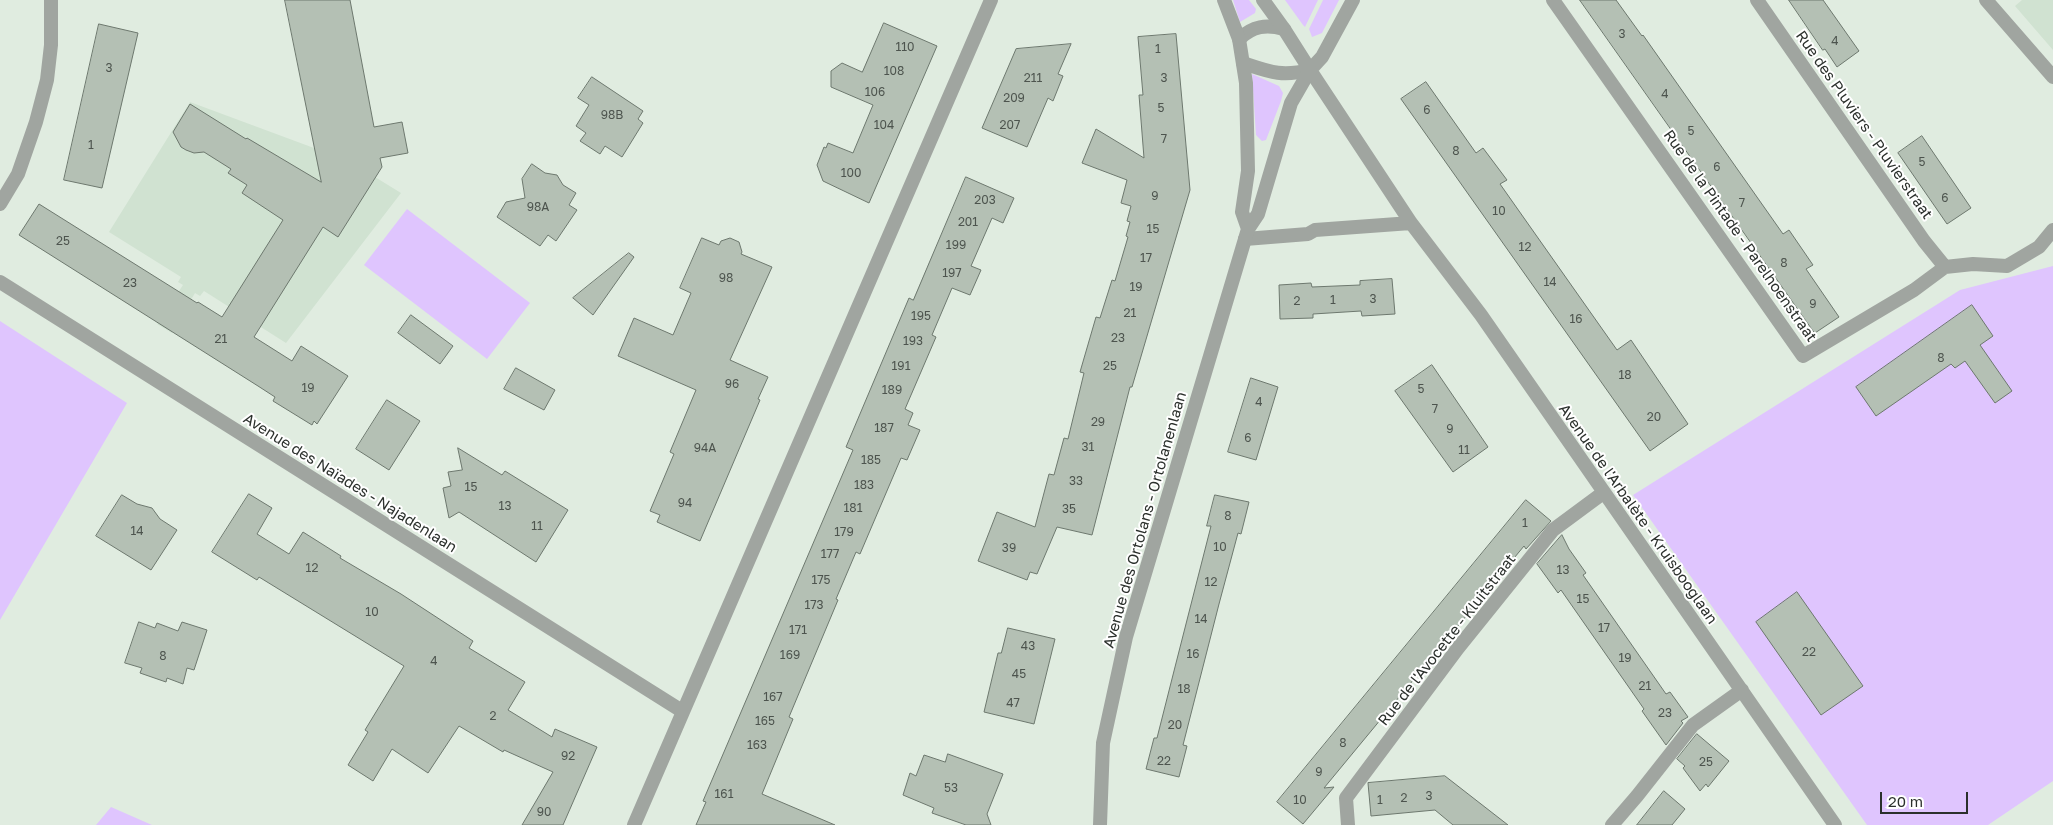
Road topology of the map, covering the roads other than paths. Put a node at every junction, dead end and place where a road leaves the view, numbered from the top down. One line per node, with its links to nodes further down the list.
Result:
1 (51, 0): 14 (street)
2 (991, 0): 22 (street)
3 (1224, 0): 10 (street, Avenue des Ortolans - Ortolanenlaan)
4 (1263, 0): 9 (street, Avenue de l'Arbalète - Kruisbooglaan)
5 (1354, 0): 12 (street, Avenue des Ortolans - Ortolanenlaan)
6 (1553, 0): 18 (street, Rue de la Pintade - Parelhoenstraat)
7 (1757, 0): 18 (street, Rue des Pluviers - Pluvierstraat)
8 (1986, 0): 13 (street)
9 (1284, 29): 10 (street); 12 (street, Avenue de l'Arbalète - Kruisbooglaan)
10 (1239, 39): 11 (street, Avenue des Ortolans - Ortolanenlaan)
11 (1243, 63): 12 (street); 17 (street, Avenue des Ortolans - Ortolanenlaan)
12 (1310, 70): 15 (street, Avenue de l'Arbalète - Kruisbooglaan); 17 (street, Avenue des Ortolans - Ortolanenlaan)
13 (2053, 77)
14 (0, 204)
15 (1412, 223): 17 (street); 20 (street, Avenue de l'Arbalète - Kruisbooglaan)
16 (2053, 230): 18 (street)
17 (1247, 234): 24 (street, Avenue des Ortolans - Ortolanenlaan)
18 (1945, 268)
19 (0, 282): 22 (street, Avenue des Naïades - Najadenlaan)
20 (1603, 493): 21 (street, Avenue de l'Arbalète - Kruisbooglaan); 25 (street, Rue de l'Avocette - Kluitstraat)
21 (1742, 690): 26 (street); 27 (street, Avenue de l'Arbalète - Kruisbooglaan)
22 (682, 711): 23 (street)
23 (634, 825)
24 (1100, 825)
25 (1348, 825)
26 (1612, 825)
27 (1835, 825)

